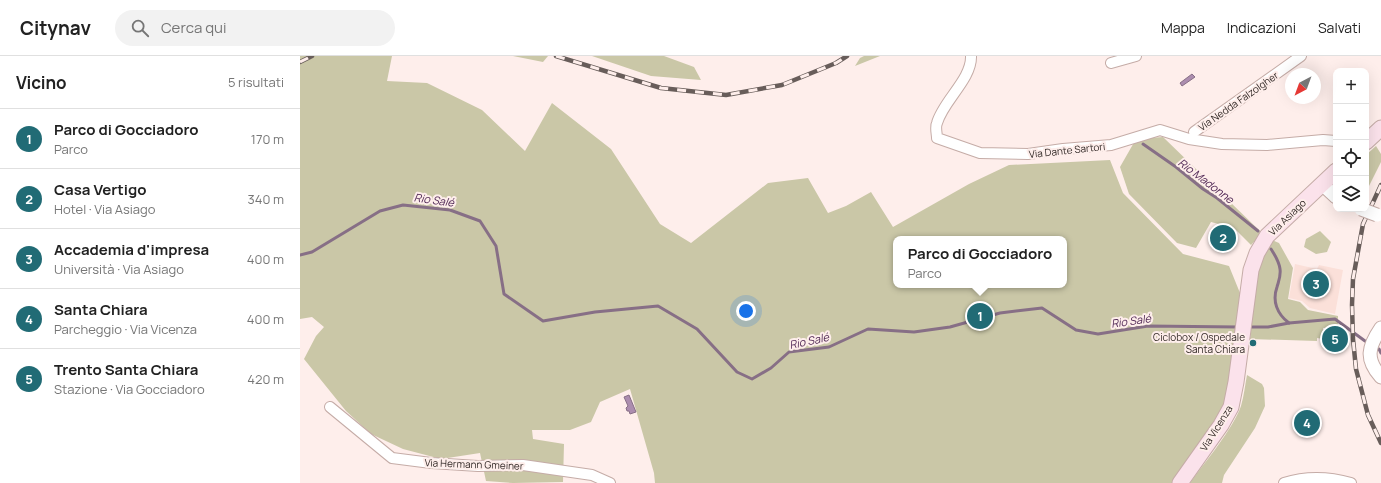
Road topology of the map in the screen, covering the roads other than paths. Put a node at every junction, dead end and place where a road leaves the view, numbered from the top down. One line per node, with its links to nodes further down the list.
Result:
1 (971, 56): 8 (street, Via Dante Sartori)
2 (1136, 56): 4 (street)
3 (1301, 56): 6 (street, Via Nedda Falzolgher)
4 (1111, 62)
5 (1381, 128): 7 (main road)
6 (1194, 132)
7 (1368, 140)
8 (1333, 141)
9 (1333, 173): 10 (main road, Via Asiago)
10 (1322, 184): 11 (street); 14 (main road, Via Asiago)
11 (1333, 194)
12 (1369, 212): 13 (street, bridge)
13 (1379, 215)
14 (1244, 320): 19 (main road, Via Vicenza)
15 (1381, 328): 16 (street)
16 (1381, 377)
17 (330, 407): 18 (street, Via Hermann Gmeiner)
18 (610, 483)
19 (1180, 483)
20 (1284, 483): 21 (street)
21 (1351, 483)

